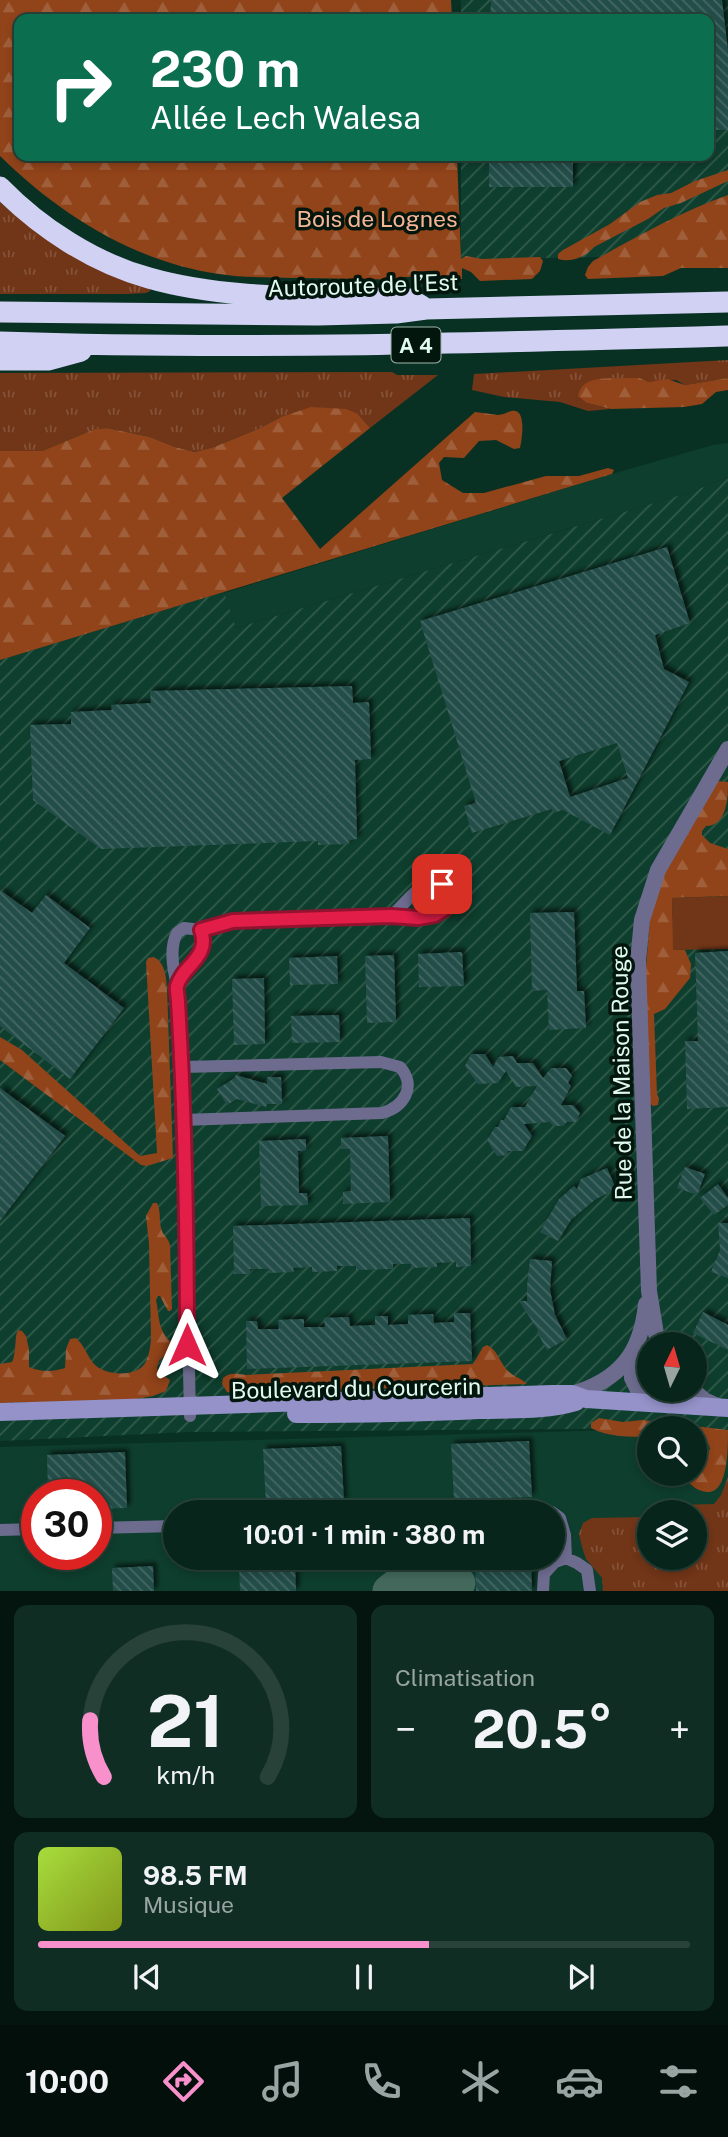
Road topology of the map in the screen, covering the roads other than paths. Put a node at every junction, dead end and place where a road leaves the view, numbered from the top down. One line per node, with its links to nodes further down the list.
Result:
1 (0, 187): 3 (highway)
2 (728, 302): 3 (highway, Autoroute de l’Est / A 4)
3 (426, 309): 4 (highway, Autoroute de l’Est / A 4)
4 (0, 312)
5 (728, 336): 7 (highway, A 4)
6 (0, 342): 7 (highway, A 4)
7 (104, 345): 8 (highway)
8 (0, 360)
9 (728, 749): 15 (street, Rue de la Maison Rouge)
10 (391, 916): 11 (street)
11 (201, 930): 12 (street); 12 (street)
12 (177, 985): 13 (street)
13 (182, 1067): 14 (street); 14 (street)
14 (183, 1119): 22 (street)
15 (649, 1291): 16 (street); 17 (street)
16 (656, 1332)
17 (631, 1355): 18 (street); 20 (street)
18 (637, 1383)
19 (637, 1396): 20 (main road, Boulevard du Courcerin)
20 (579, 1397): 22 (main road, Boulevard du Courcerin)
21 (679, 1402): 23 (main road, Boulevard du Courcerin)
22 (190, 1411): 24 (main road, Boulevard du Courcerin); 25 (main road, Boulevard du Courcerin)
23 (720, 1411)
24 (0, 1412)
25 (0, 1423)
26 (163, 1525): 27 (street)
27 (112, 1527)
28 (21, 1529): 29 (street)
29 (0, 1530)
30 (565, 1535): 31 (street)
31 (566, 1558): 32 (street); 33 (street)
32 (543, 1591)
33 (590, 1591)

